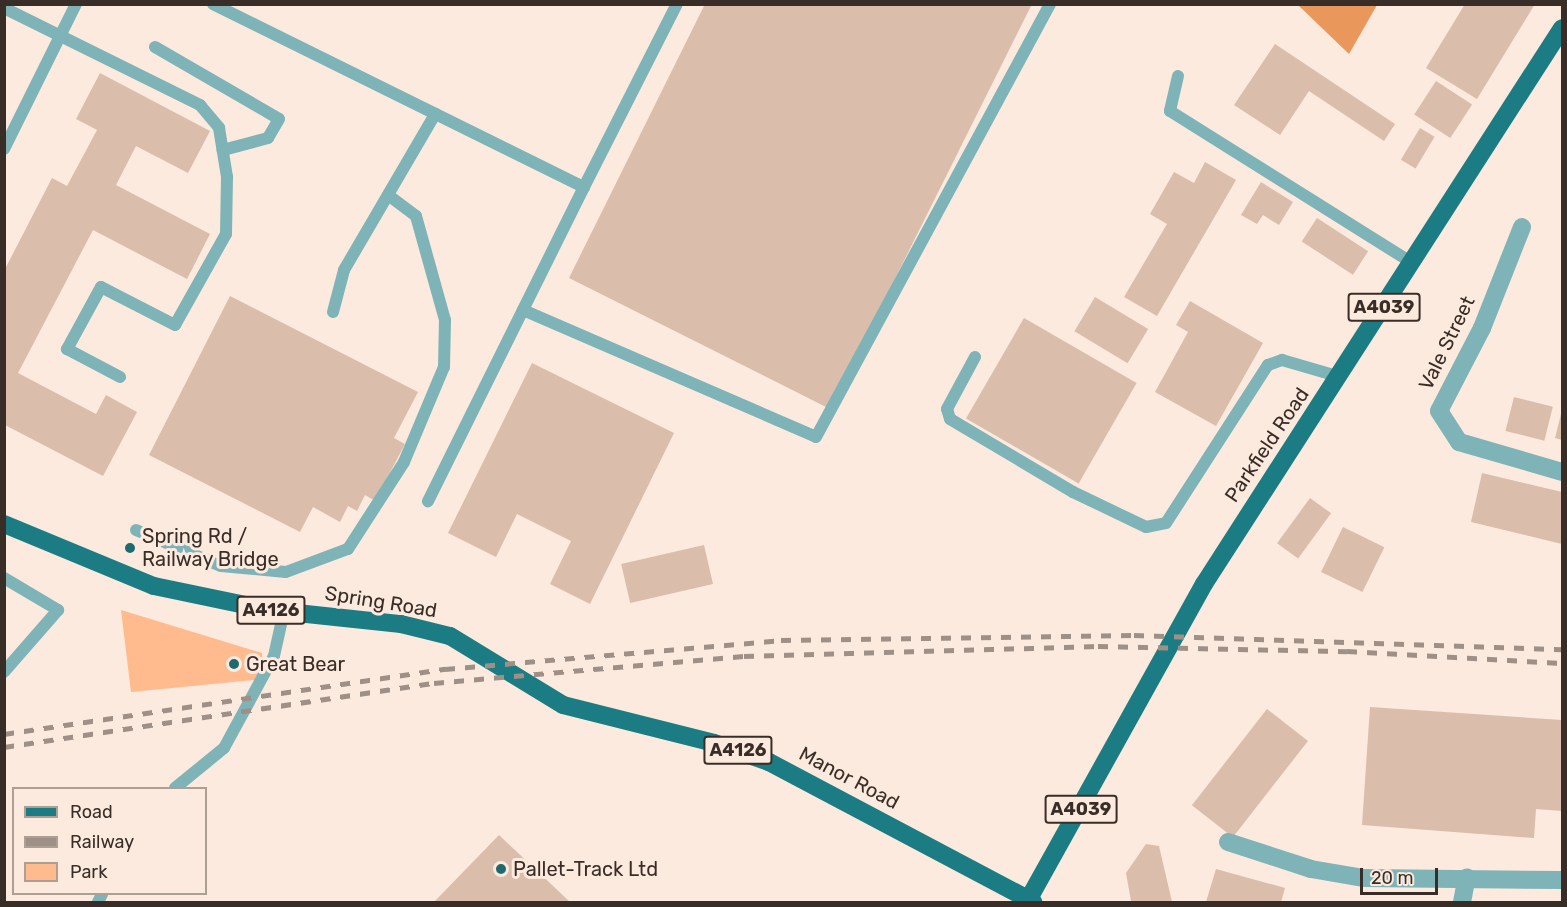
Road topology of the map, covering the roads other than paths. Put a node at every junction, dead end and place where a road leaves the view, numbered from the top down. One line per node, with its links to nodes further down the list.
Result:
1 (76, 4): 7 (lane)
2 (213, 4): 10 (lane)
3 (677, 4): 13 (lane)
4 (1050, 4): 17 (lane)
5 (4, 8): 7 (lane)
6 (1563, 28): 16 (main road, Parkfield Road / A4039)
7 (60, 38): 11 (lane); 12 (lane)
8 (155, 47): 12 (lane)
9 (1178, 76): 16 (lane)
10 (435, 114): 13 (lane); 14 (lane)
11 (4, 149)
12 (223, 150): 20 (lane)
13 (584, 187): 17 (lane)
14 (388, 195): 18 (lane); 25 (lane)
15 (1522, 227): 22 (street, Vale Street)
16 (1412, 263): 21 (main road, Parkfield Road / A4039)
17 (523, 310): 23 (lane)
18 (333, 312)
19 (975, 357): 21 (lane)
20 (120, 377)
21 (1340, 377): 34 (main road, Parkfield Road / A4039)
22 (1563, 472)
23 (428, 501)
24 (4, 524): 27 (main road, Spring Road / A4126)
25 (136, 530)
26 (4, 578): 28 (lane)
27 (284, 611): 29 (main road, Spring Road / A4126); 30 (lane)
28 (4, 672)
29 (536, 688): 34 (main road, Manor Road / A4126)
30 (177, 787)
31 (1228, 842): 32 (street)
32 (1467, 877): 33 (street); 35 (street)
33 (1563, 879)
34 (1030, 902)
35 (1462, 903)

